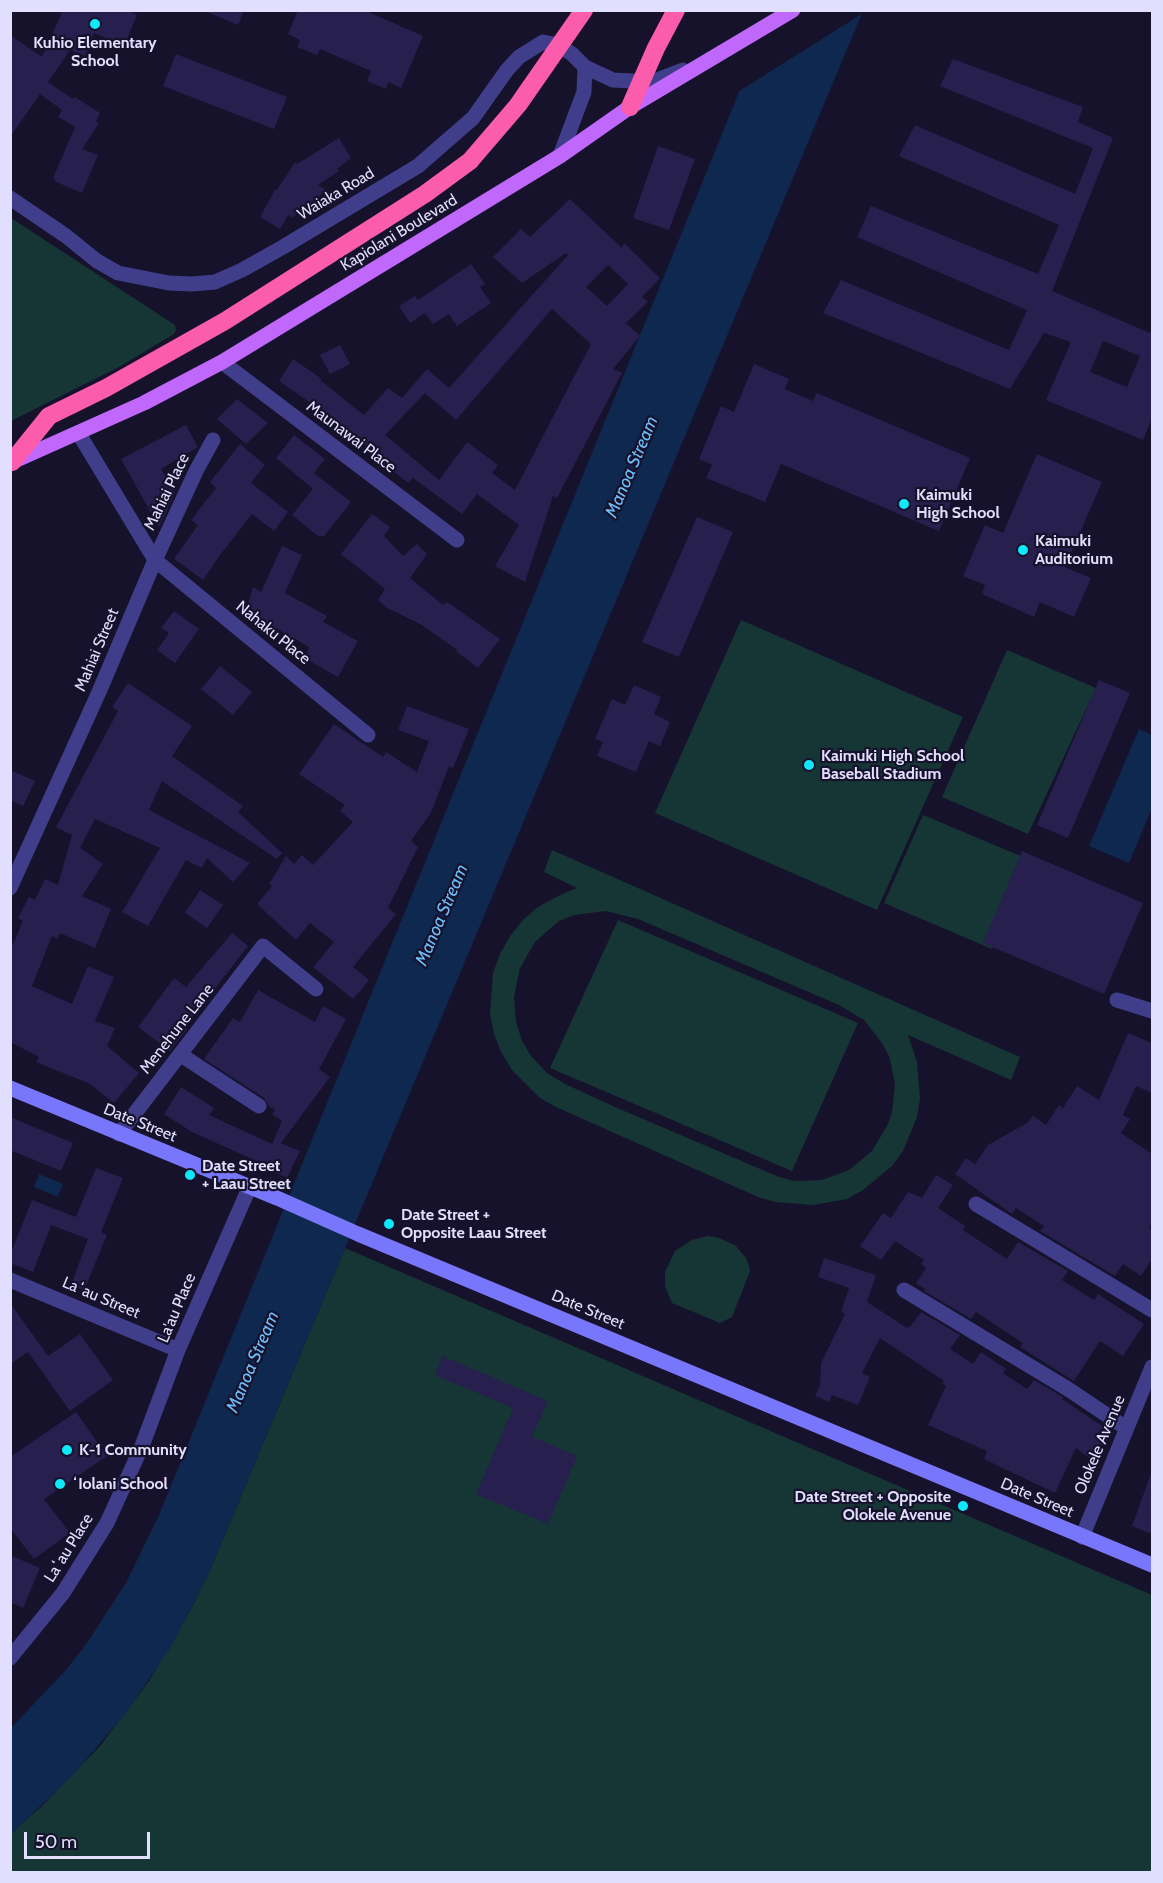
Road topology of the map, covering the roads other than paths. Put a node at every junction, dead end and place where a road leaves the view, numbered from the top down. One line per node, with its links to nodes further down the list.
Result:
1 (584, 10): 13 (highway, bridge)
2 (676, 10): 6 (highway)
3 (793, 10): 4 (main road, Kapiolani Boulevard)
4 (700, 64): 6 (street, Waiaka Road); 7 (main road, Kapiolani Boulevard)
5 (585, 67): 6 (street, Waiaka Road); 8 (street); 9 (street, Waiaka Road)
6 (641, 82): 7 (highway)
7 (630, 107): 8 (main road, Kapiolani Boulevard)
8 (560, 156): 10 (main road, Kapiolani Boulevard)
9 (10, 198)
10 (222, 362): 11 (main road, Kapiolani Boulevard); 14 (street, Maunawai Place)
11 (80, 434): 13 (main road, Kapiolani Boulevard); 15 (street)
12 (213, 440): 15 (street, Mahiai Place)
13 (11, 463)
14 (457, 540)
15 (155, 560): 16 (street, Nahaku Place); 17 (street, Mahiai Street)
16 (368, 735)
17 (10, 888)
18 (316, 989): 21 (street, Menehune Lane)
19 (1117, 1000): 20 (street)
20 (1152, 1011)
21 (181, 1055): 23 (street); 24 (street, Menehune Lane)
22 (10, 1088): 24 (street, Date Street)
23 (258, 1106)
24 (119, 1134): 25 (street, Date Street)
25 (250, 1186): 30 (street, La'au Place); 34 (street, Date Street)
26 (976, 1204): 29 (street)
27 (10, 1280): 30 (street, Laʻau Street)
28 (904, 1290): 32 (street)
29 (1152, 1310)
30 (178, 1350): 33 (street, La'au Place)
31 (1152, 1367): 32 (street, Olokele Avenue)
32 (1126, 1428): 34 (street, Olokele Avenue)
33 (142, 1446): 36 (street, Laʻau Place)
34 (1082, 1537): 35 (street, Date Street)
35 (1152, 1565)
36 (10, 1658)

